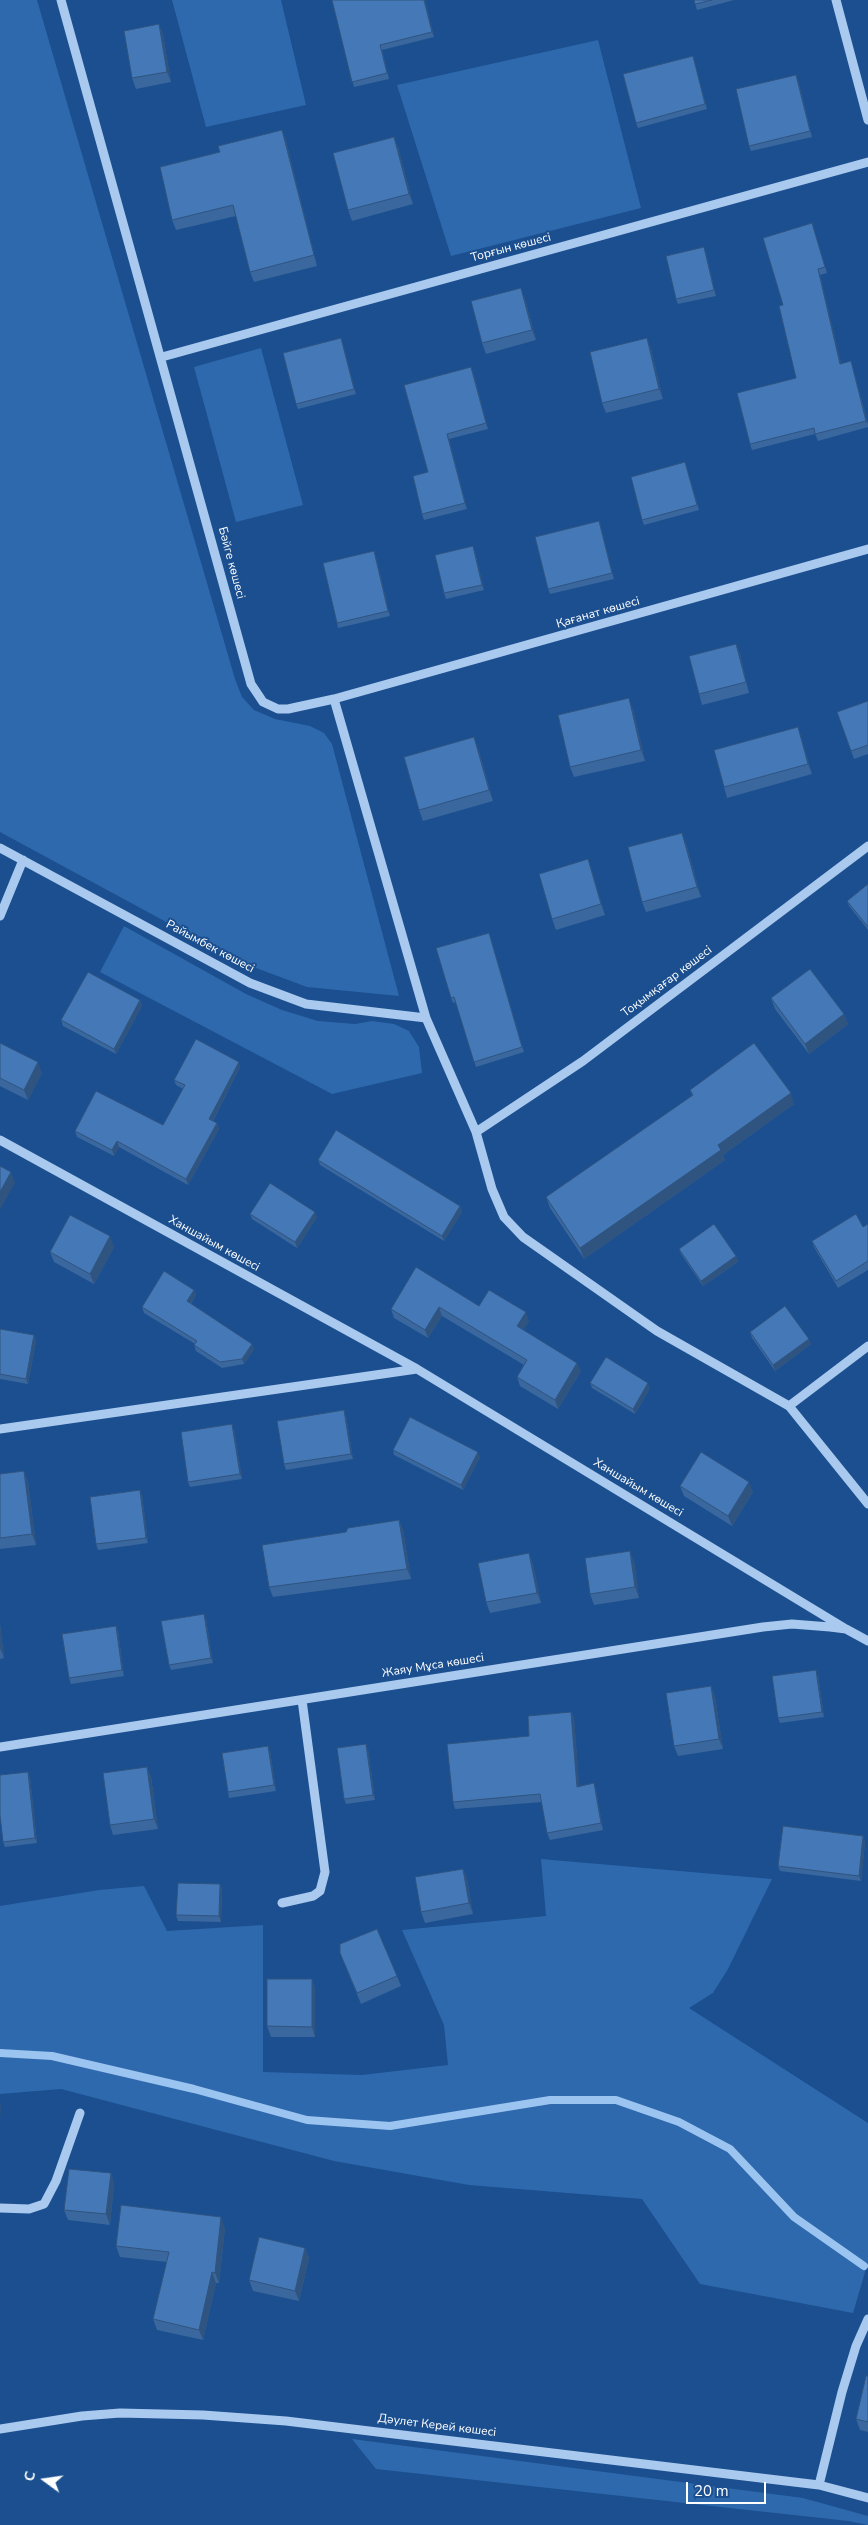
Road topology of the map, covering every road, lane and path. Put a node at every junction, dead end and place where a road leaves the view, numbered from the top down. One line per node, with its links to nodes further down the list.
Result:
1 (62, 0): 5 (street, Бәйге көшесі)
2 (836, 0): 3 (street)
3 (868, 120)
4 (868, 162): 5 (street, Торғын көшесі)
5 (162, 357): 7 (street, Бәйге көшесі)
6 (868, 549): 7 (street, Қағанат көшесі)
7 (334, 699): 12 (street)
8 (868, 846): 13 (street, Тоқымқағар көшесі)
9 (0, 848): 10 (street, Райымбек көшесі)
10 (23, 860): 11 (street); 12 (street, Райымбек көшесі)
11 (0, 916)
12 (426, 1018): 13 (street)
13 (476, 1132): 17 (street)
14 (0, 1140): 16 (street, Ханшайым көшесі)
15 (868, 1346): 17 (street)
16 (417, 1369): 18 (street); 20 (street, Ханшайым көшесі)
17 (789, 1406): 19 (street)
18 (0, 1429)
19 (868, 1504)
20 (846, 1629): 21 (street, Жаяу Мұса көшесі); 22 (street, Жаяу Мұса көшесі)
21 (868, 1640)
22 (302, 1700): 23 (street, Жаяу Мұса көшесі); 24 (street)
23 (0, 1747)
24 (282, 1903)
25 (80, 2113): 26 (street)
26 (0, 2208)
27 (868, 2319): 29 (street)
28 (0, 2430): 29 (street, Дәулет Керей көшесі)
29 (819, 2484): 30 (street, Дәулет Керей көшесі)
30 (868, 2498)

